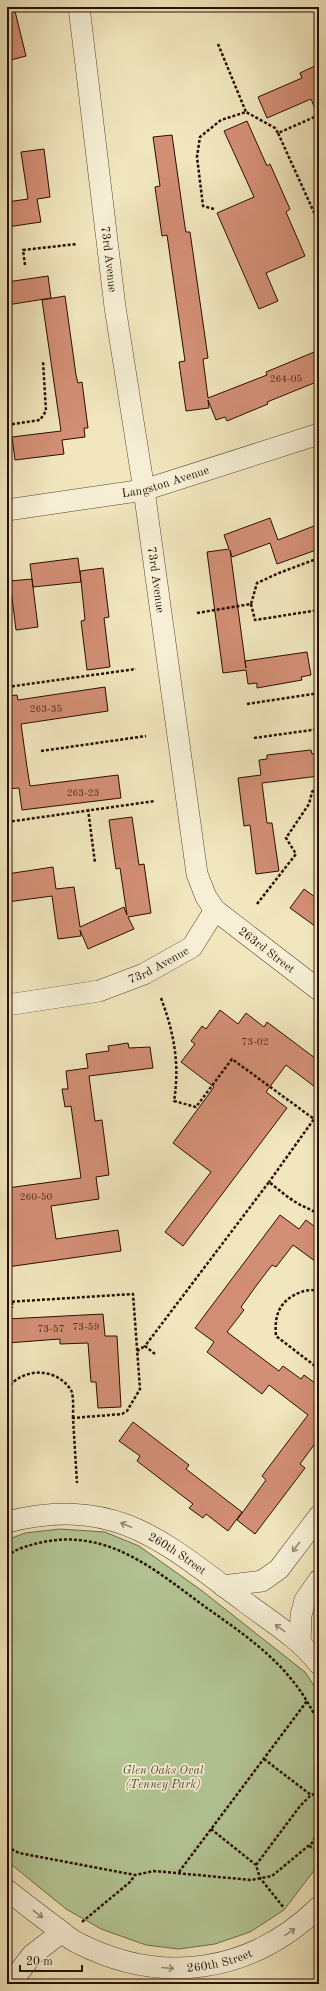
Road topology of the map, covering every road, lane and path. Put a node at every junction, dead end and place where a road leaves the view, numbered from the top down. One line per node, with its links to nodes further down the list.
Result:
1 (79, 7): 13 (street, 73rd Avenue)
2 (218, 44): 3 (path)
3 (246, 112): 5 (path); 6 (path)
4 (319, 115): 5 (path)
5 (278, 133): 7 (path)
6 (214, 209)
7 (319, 218)
8 (77, 244): 9 (path)
9 (25, 265)
10 (43, 361): 11 (path)
11 (7, 425)
12 (319, 434): 13 (street, Langston Avenue)
13 (144, 490): 14 (street, Langston Avenue); 33 (street, 73rd Avenue)
14 (7, 510)
15 (319, 558): 16 (path)
16 (251, 604): 17 (path); 18 (path)
17 (319, 610)
18 (196, 612)
19 (136, 669): 20 (path)
20 (7, 687)
21 (319, 693): 22 (path)
22 (247, 704)
23 (319, 729): 25 (path)
24 (146, 736): 26 (path)
25 (254, 738)
26 (41, 751)
27 (319, 783): 32 (path)
28 (154, 801): 29 (path)
29 (88, 809): 30 (path); 31 (path)
30 (7, 822)
31 (95, 863)
32 (257, 904)
33 (215, 910): 34 (street, 263rd Street); 36 (street, 73rd Avenue)
34 (319, 990)
35 (161, 998): 37 (path)
36 (7, 1004)
37 (269, 1182): 38 (path); 43 (path)
38 (319, 1215)
39 (319, 1292): 46 (path)
40 (7, 1302): 41 (path)
41 (12, 1302): 42 (path); 44 (path)
42 (12, 1308)
43 (145, 1346): 44 (path); 45 (path)
44 (137, 1351): 48 (path)
45 (155, 1354)
46 (319, 1369)
47 (7, 1389): 48 (path)
48 (73, 1418): 49 (path)
49 (78, 1483)
50 (319, 1516): 54 (street, one-way to 54)
51 (7, 1522): 54 (street, 260th Street, one-way to 51)
52 (7, 1556): 57 (path)
53 (319, 1580): 55 (street)
54 (223, 1586): 55 (street, 260th Street, one-way to 54)
55 (300, 1643): 56 (street, 260th Street)
56 (319, 1664)
57 (307, 1701): 59 (path); 61 (path)
58 (7, 1702): 60 (path)
59 (319, 1724)
60 (7, 1730)
61 (264, 1759): 63 (path); 64 (path)
62 (319, 1793): 63 (path)
63 (311, 1795): 69 (path)
64 (211, 1829): 69 (path); 70 (path)
65 (319, 1829): 66 (path)
66 (309, 1846): 68 (path); 72 (path)
67 (7, 1847): 71 (path)
68 (319, 1850)
69 (256, 1865): 72 (path)
70 (178, 1873): 71 (path); 72 (path)
71 (135, 1875): 76 (path)
72 (260, 1878): 74 (path)
73 (7, 1890): 76 (street, 260th Street, one-way to 76)
74 (284, 1908)
75 (319, 1908): 76 (street, 260th Street, one-way to 75)
76 (71, 1928): 77 (street)
77 (10, 1984)

